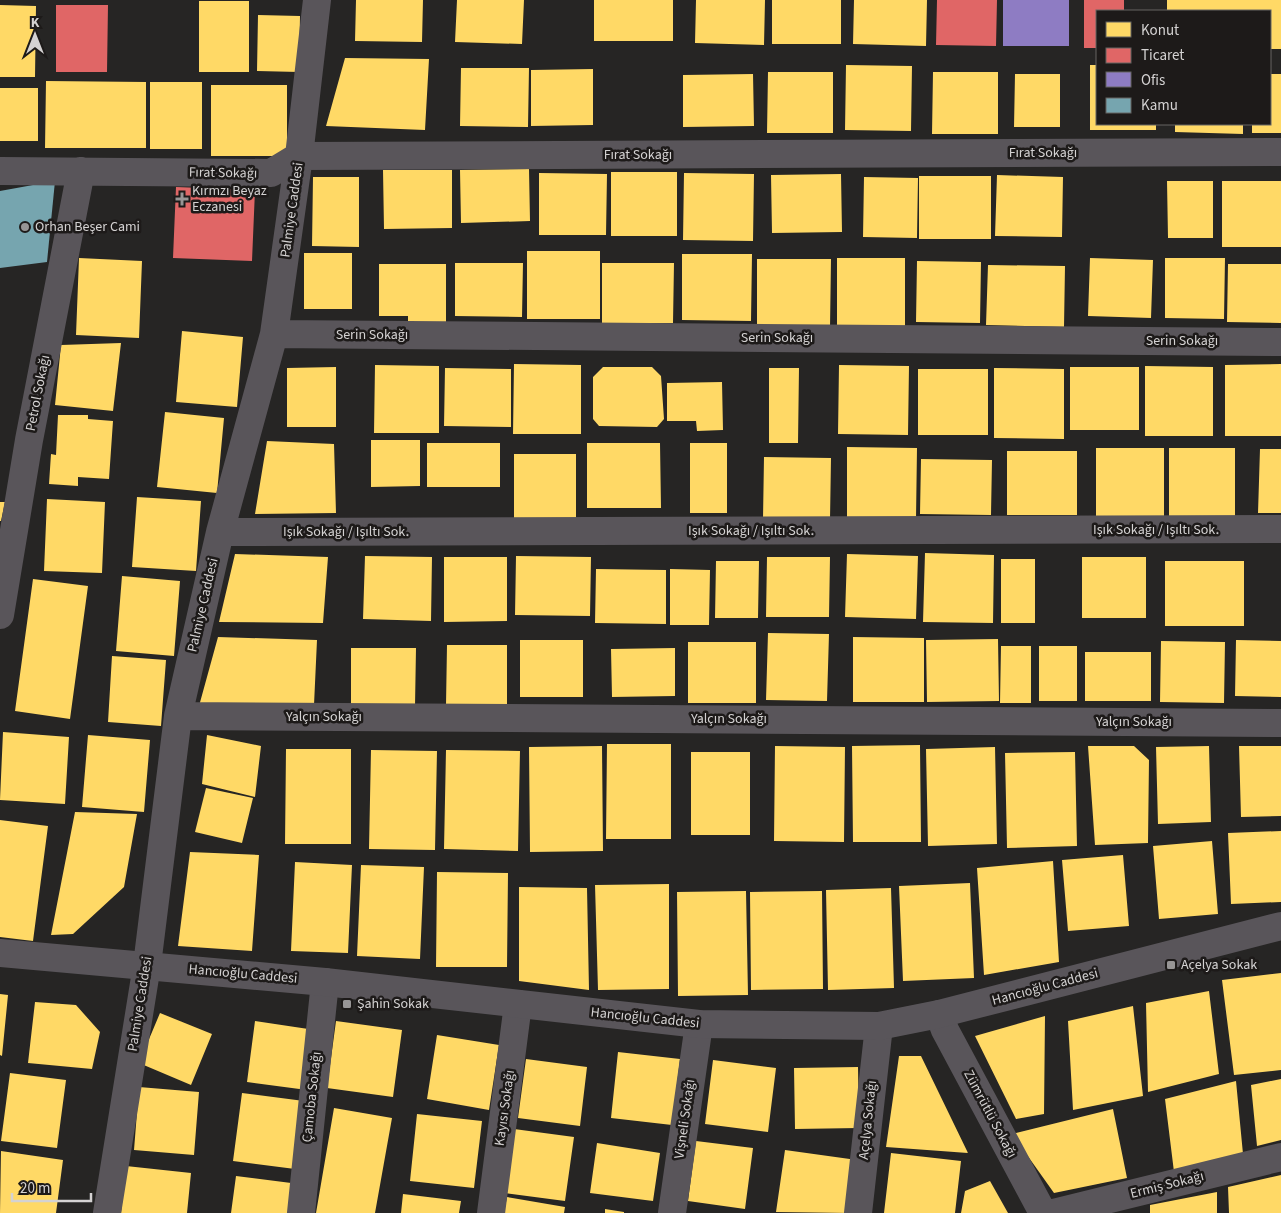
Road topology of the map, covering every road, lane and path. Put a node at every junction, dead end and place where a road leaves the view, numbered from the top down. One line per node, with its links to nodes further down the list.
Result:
1 (317, 0): 3 (street, Palmiye Caddesi)
2 (1281, 152): 3 (street, Fırat Sokağı)
3 (299, 156): 5 (street, Fırat Sokağı); 6 (street, Palmiye Caddesi)
4 (0, 171): 5 (street, Fırat Sokağı)
5 (80, 171): 10 (street, Petrol Sokağı)
6 (274, 334): 7 (street, Serin Sokağı); 9 (street, Palmiye Caddesi)
7 (1281, 342)
8 (1281, 529): 9 (street, Işık Sokağı / Işıltı Sok.)
9 (220, 532): 11 (street, Palmiye Caddesi)
10 (0, 615)
11 (178, 716): 12 (street, Yalçın Sokağı); 15 (street, Palmiye Caddesi)
12 (1281, 722)
13 (1281, 926): 18 (street, Hancıoğlu Caddesi)
14 (0, 953): 15 (street, Hancıoğlu Caddesi)
15 (147, 965): 16 (street, Hancıoğlu Caddesi); 22 (street, Palmiye Caddesi)
16 (326, 982): 17 (street, Hancıoğlu Caddesi); 23 (street, Çamoba Sokağı)
17 (518, 1004): 19 (street, Hancıoğlu Caddesi); 24 (street, Kayısı Sokağı)
18 (939, 1014): 20 (street, Hancıoğlu Caddesi); 27 (street, Zümrütlü Sokağı)
19 (699, 1024): 20 (street, Hancıoğlu Caddesi); 25 (street, Vişneli Sokağı)
20 (879, 1026): 26 (street, Açelya Sokağı)
21 (1281, 1157): 28 (street, Ermiş Sokağı)
22 (107, 1213)
23 (301, 1213)
24 (491, 1213)
25 (672, 1213)
26 (858, 1213)
27 (1043, 1213)
28 (1053, 1213)

